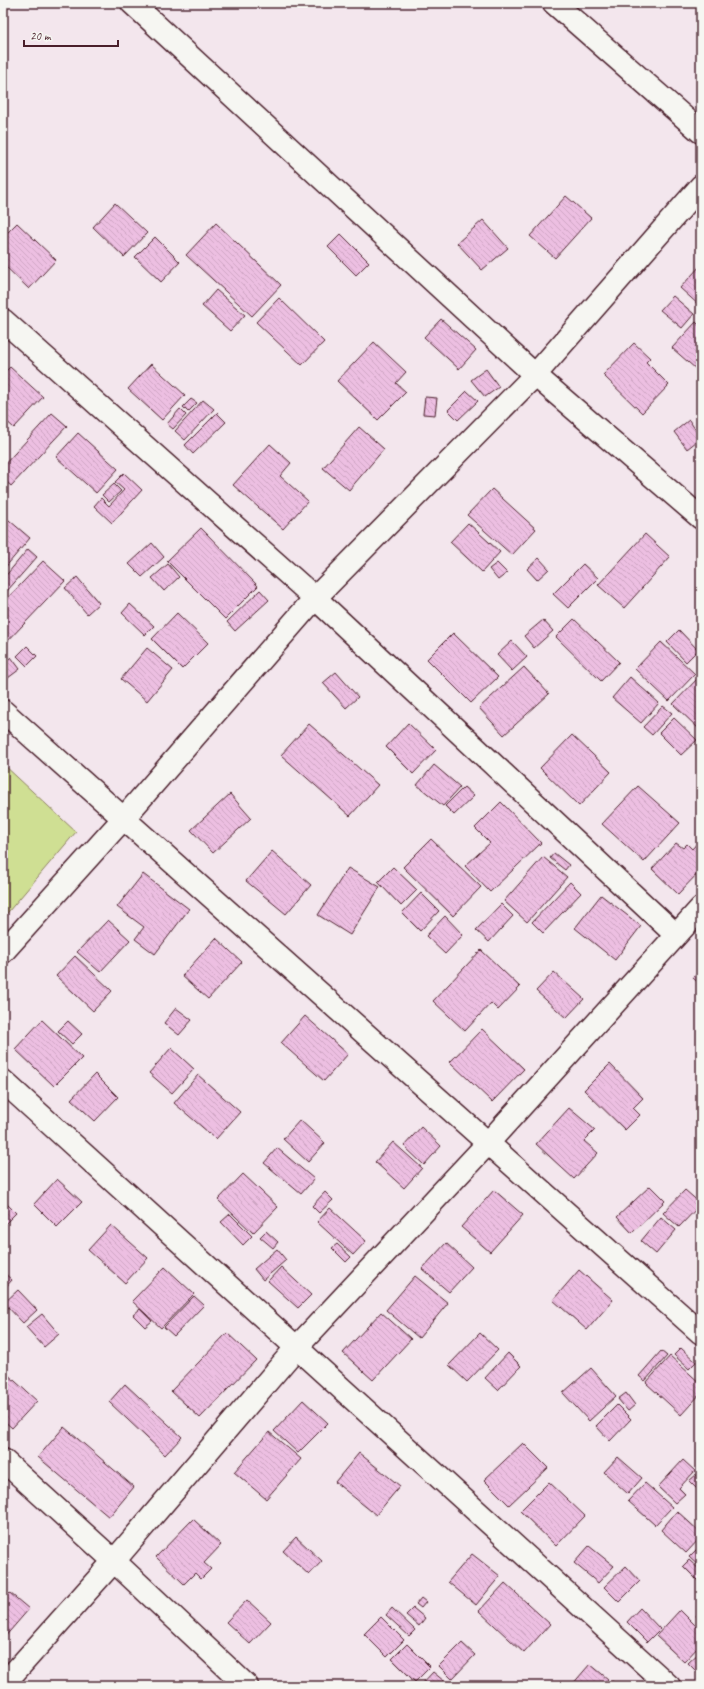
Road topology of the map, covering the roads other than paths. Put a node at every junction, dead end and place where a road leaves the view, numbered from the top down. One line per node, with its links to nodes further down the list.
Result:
1 (132, 3): 6 (street)
2 (554, 3): 3 (street)
3 (701, 132)
4 (701, 186): 6 (street)
5 (3, 320): 8 (street)
6 (535, 375): 7 (street); 8 (street)
7 (701, 518)
8 (315, 598): 10 (street); 12 (street)
9 (3, 711): 10 (street)
10 (123, 819): 13 (street); 15 (street)
11 (701, 908): 12 (street)
12 (676, 935): 15 (street)
13 (3, 952)
14 (3, 1081): 17 (street)
15 (488, 1144): 16 (street); 17 (street)
16 (701, 1333)
17 (296, 1348): 19 (street); 22 (street)
18 (3, 1460): 19 (street)
19 (114, 1561): 20 (street); 21 (street)
20 (3, 1685)
21 (247, 1686)
22 (669, 1686)

